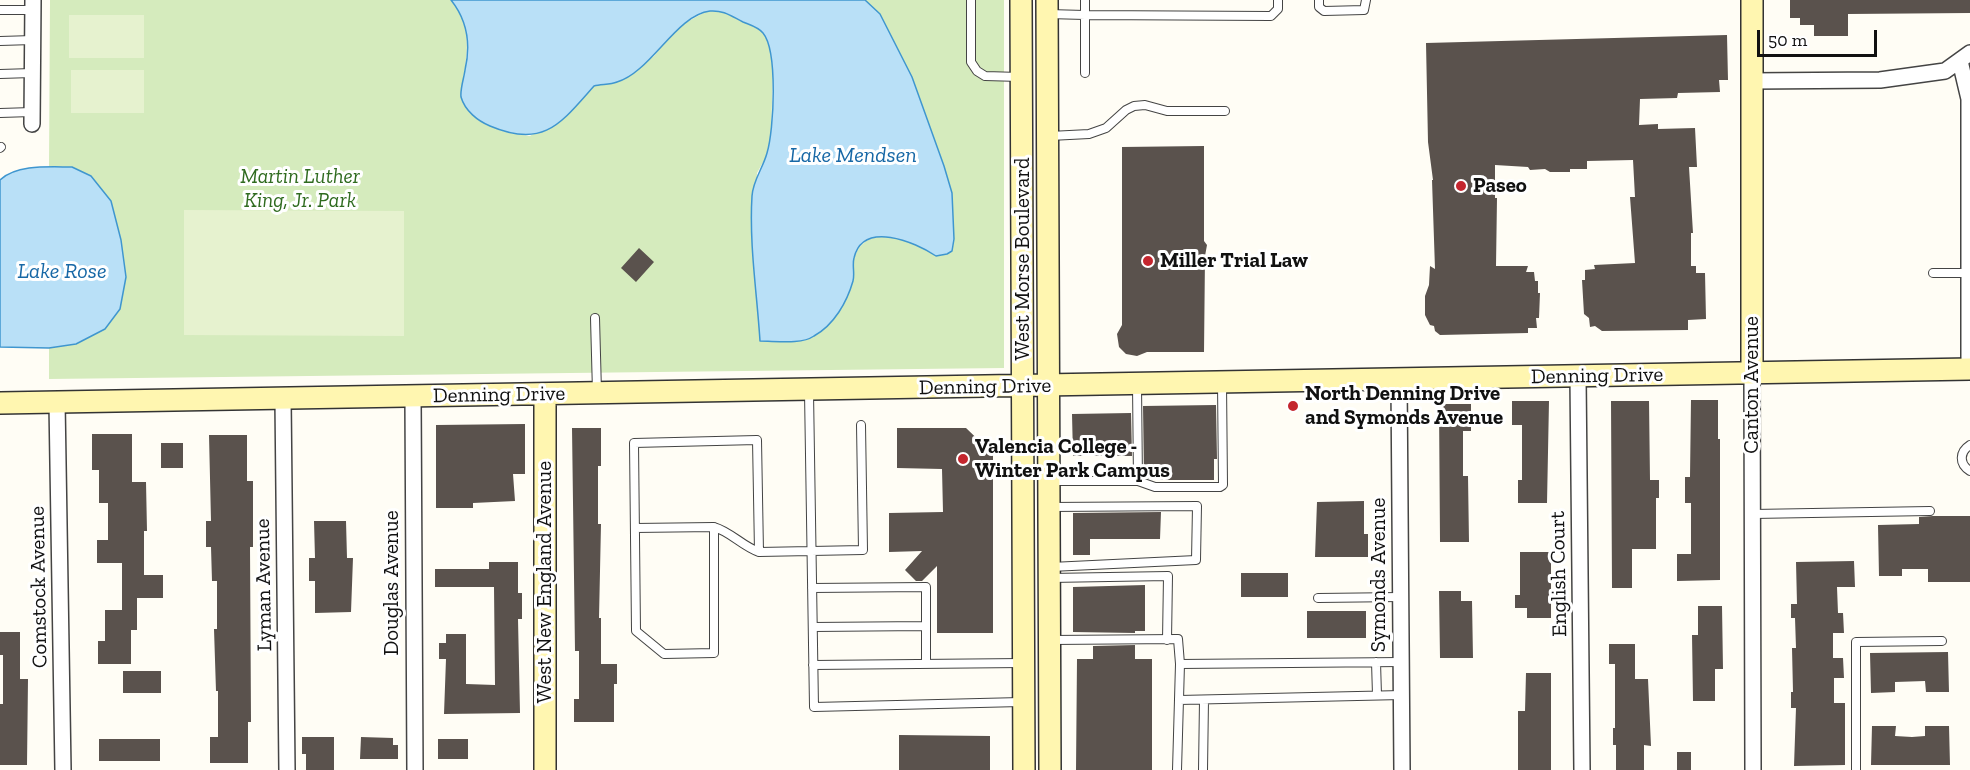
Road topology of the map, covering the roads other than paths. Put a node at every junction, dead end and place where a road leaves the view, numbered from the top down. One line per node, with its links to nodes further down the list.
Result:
1 (971, 0): 18 (lane)
2 (1021, 0): 18 (street, West Morse Boulevard)
3 (1085, 0): 11 (lane)
4 (1278, 0): 11 (lane)
5 (1319, 0): 6 (lane)
6 (1366, 0)
7 (1752, 0): 20 (street, Canton Avenue)
8 (33, 5): 10 (lane); 12 (street)
9 (1047, 7): 11 (lane); 19 (street, West Morse Boulevard)
10 (0, 10)
11 (1085, 15): 17 (lane)
12 (33, 40): 13 (lane); 15 (street)
13 (0, 41)
14 (1965, 57): 20 (street); 26 (street)
15 (32, 73): 16 (lane); 23 (street)
16 (0, 74)
17 (1085, 74)
18 (1022, 78): 19 (street); 35 (street, West Morse Boulevard)
19 (1047, 78): 24 (street, West Morse Boulevard)
20 (1752, 81): 29 (street, Canton Avenue)
21 (1225, 111): 24 (lane)
22 (0, 113): 23 (lane)
23 (32, 118)
24 (1048, 136): 34 (street, West Morse Boulevard)
25 (1933, 273): 26 (lane)
26 (1968, 273): 28 (street)
27 (595, 318): 37 (lane)
28 (1970, 369): 29 (street, Denning Drive)
29 (1752, 373): 30 (street, Denning Drive); 50 (street, Canton Avenue)
30 (1578, 377): 31 (street, Denning Drive); 84 (street, English Court)
31 (1399, 380): 32 (street, Denning Drive); 57 (street, Symonds Avenue)
32 (1222, 383): 33 (street, Denning Drive); 47 (lane)
33 (1137, 385): 34 (street, Denning Drive); 47 (lane)
34 (1049, 386): 35 (street, Denning Drive); 46 (street, West Morse Boulevard)
35 (1023, 387): 36 (street, Denning Drive); 66 (street, West Morse Boulevard)
36 (809, 390): 37 (street, Denning Drive); 53 (lane)
37 (597, 394): 38 (street, Denning Drive)
38 (545, 395): 39 (street, Denning Drive); 78 (street, West New England Avenue)
39 (413, 397): 40 (street, Denning Drive); 77 (street, Douglas Avenue)
40 (283, 399): 41 (street, Denning Drive); 76 (street, Lyman Avenue)
41 (57, 402): 42 (street, Denning Drive); 75 (street, Comstock Avenue)
42 (0, 403)
43 (861, 425): 53 (lane)
44 (1970, 445): 45 (lane)
45 (1970, 471)
46 (1049, 481): 47 (lane); 48 (street, West Morse Boulevard)
47 (1138, 481)
48 (1049, 507): 55 (street, West Morse Boulevard); 55 (lane)
49 (1930, 511): 50 (lane)
50 (1753, 513): 85 (street, Canton Avenue)
51 (714, 527): 52 (lane); 52 (lane); 54 (lane)
52 (635, 528): 54 (lane)
53 (812, 551): 54 (lane); 56 (lane)
54 (759, 552)
55 (1049, 572): 61 (street, West Morse Boulevard); 62 (lane)
56 (812, 588): 59 (lane); 60 (lane)
57 (1401, 597): 58 (lane); 65 (street, Symonds Avenue)
58 (1318, 598)
59 (813, 627): 60 (lane); 69 (lane)
60 (926, 627): 67 (lane)
61 (1049, 640): 62 (lane); 80 (street, West Morse Boulevard)
62 (1167, 640): 68 (lane)
63 (1942, 641): 86 (lane)
64 (1376, 662): 65 (lane); 68 (lane); 70 (lane)
65 (1401, 662): 71 (street, Symonds Avenue)
66 (1024, 663): 67 (lane); 74 (street, West Morse Boulevard)
67 (926, 664): 69 (lane)
68 (1180, 664): 72 (lane)
69 (813, 665): 74 (lane)
70 (1377, 695): 71 (lane); 73 (lane)
71 (1402, 695): 83 (street, Symonds Avenue)
72 (1179, 700): 73 (lane); 81 (lane)
73 (1204, 700): 82 (lane)
74 (1024, 702): 79 (street, West Morse Boulevard)
75 (63, 770)
76 (287, 770)
77 (414, 770)
78 (545, 770)
79 (1024, 770)
80 (1050, 770)
81 (1177, 770)
82 (1203, 770)
83 (1402, 770)
84 (1582, 770)
85 (1753, 770)
86 (1856, 770)

